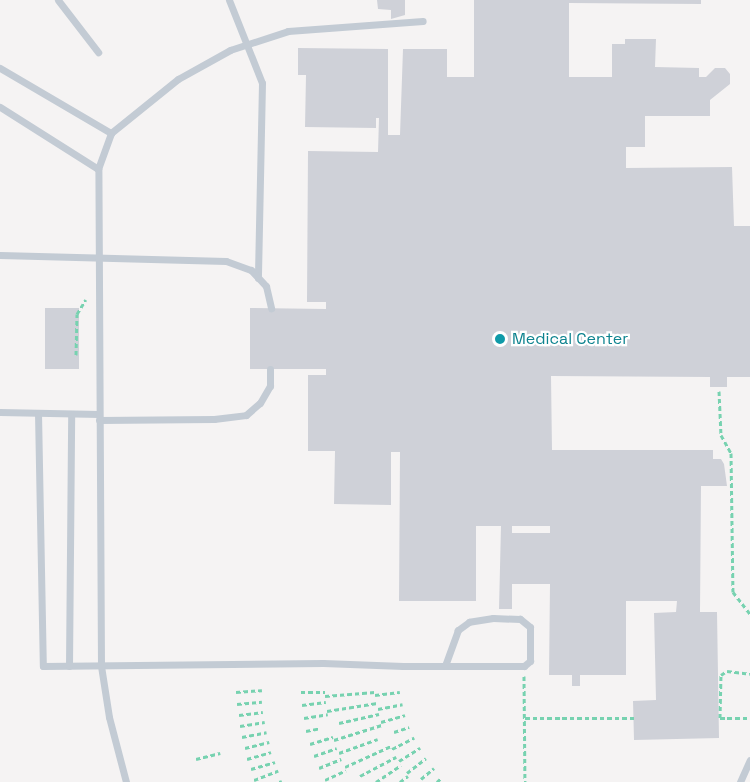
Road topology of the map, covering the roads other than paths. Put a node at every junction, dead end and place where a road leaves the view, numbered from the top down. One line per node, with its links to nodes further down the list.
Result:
1 (58, 0): 5 (lane)
2 (229, 0): 4 (lane)
3 (423, 21): 4 (lane)
4 (246, 45): 8 (lane); 12 (lane)
5 (98, 52)
6 (0, 68): 8 (lane)
7 (0, 107): 9 (lane)
8 (111, 133): 9 (lane)
9 (98, 169): 11 (lane)
10 (0, 255): 11 (lane)
11 (98, 257): 12 (lane); 18 (lane)
12 (258, 278): 13 (lane)
13 (271, 308)
14 (270, 369): 18 (lane)
15 (0, 412): 16 (lane)
16 (38, 413): 17 (lane); 19 (lane)
17 (70, 414): 18 (lane); 19 (lane)
18 (99, 417): 20 (lane)
19 (69, 666): 20 (lane)
20 (101, 666): 21 (lane); 23 (lane)
21 (445, 666): 21 (lane)
22 (750, 760): 24 (lane)
23 (126, 782)
24 (740, 782)

